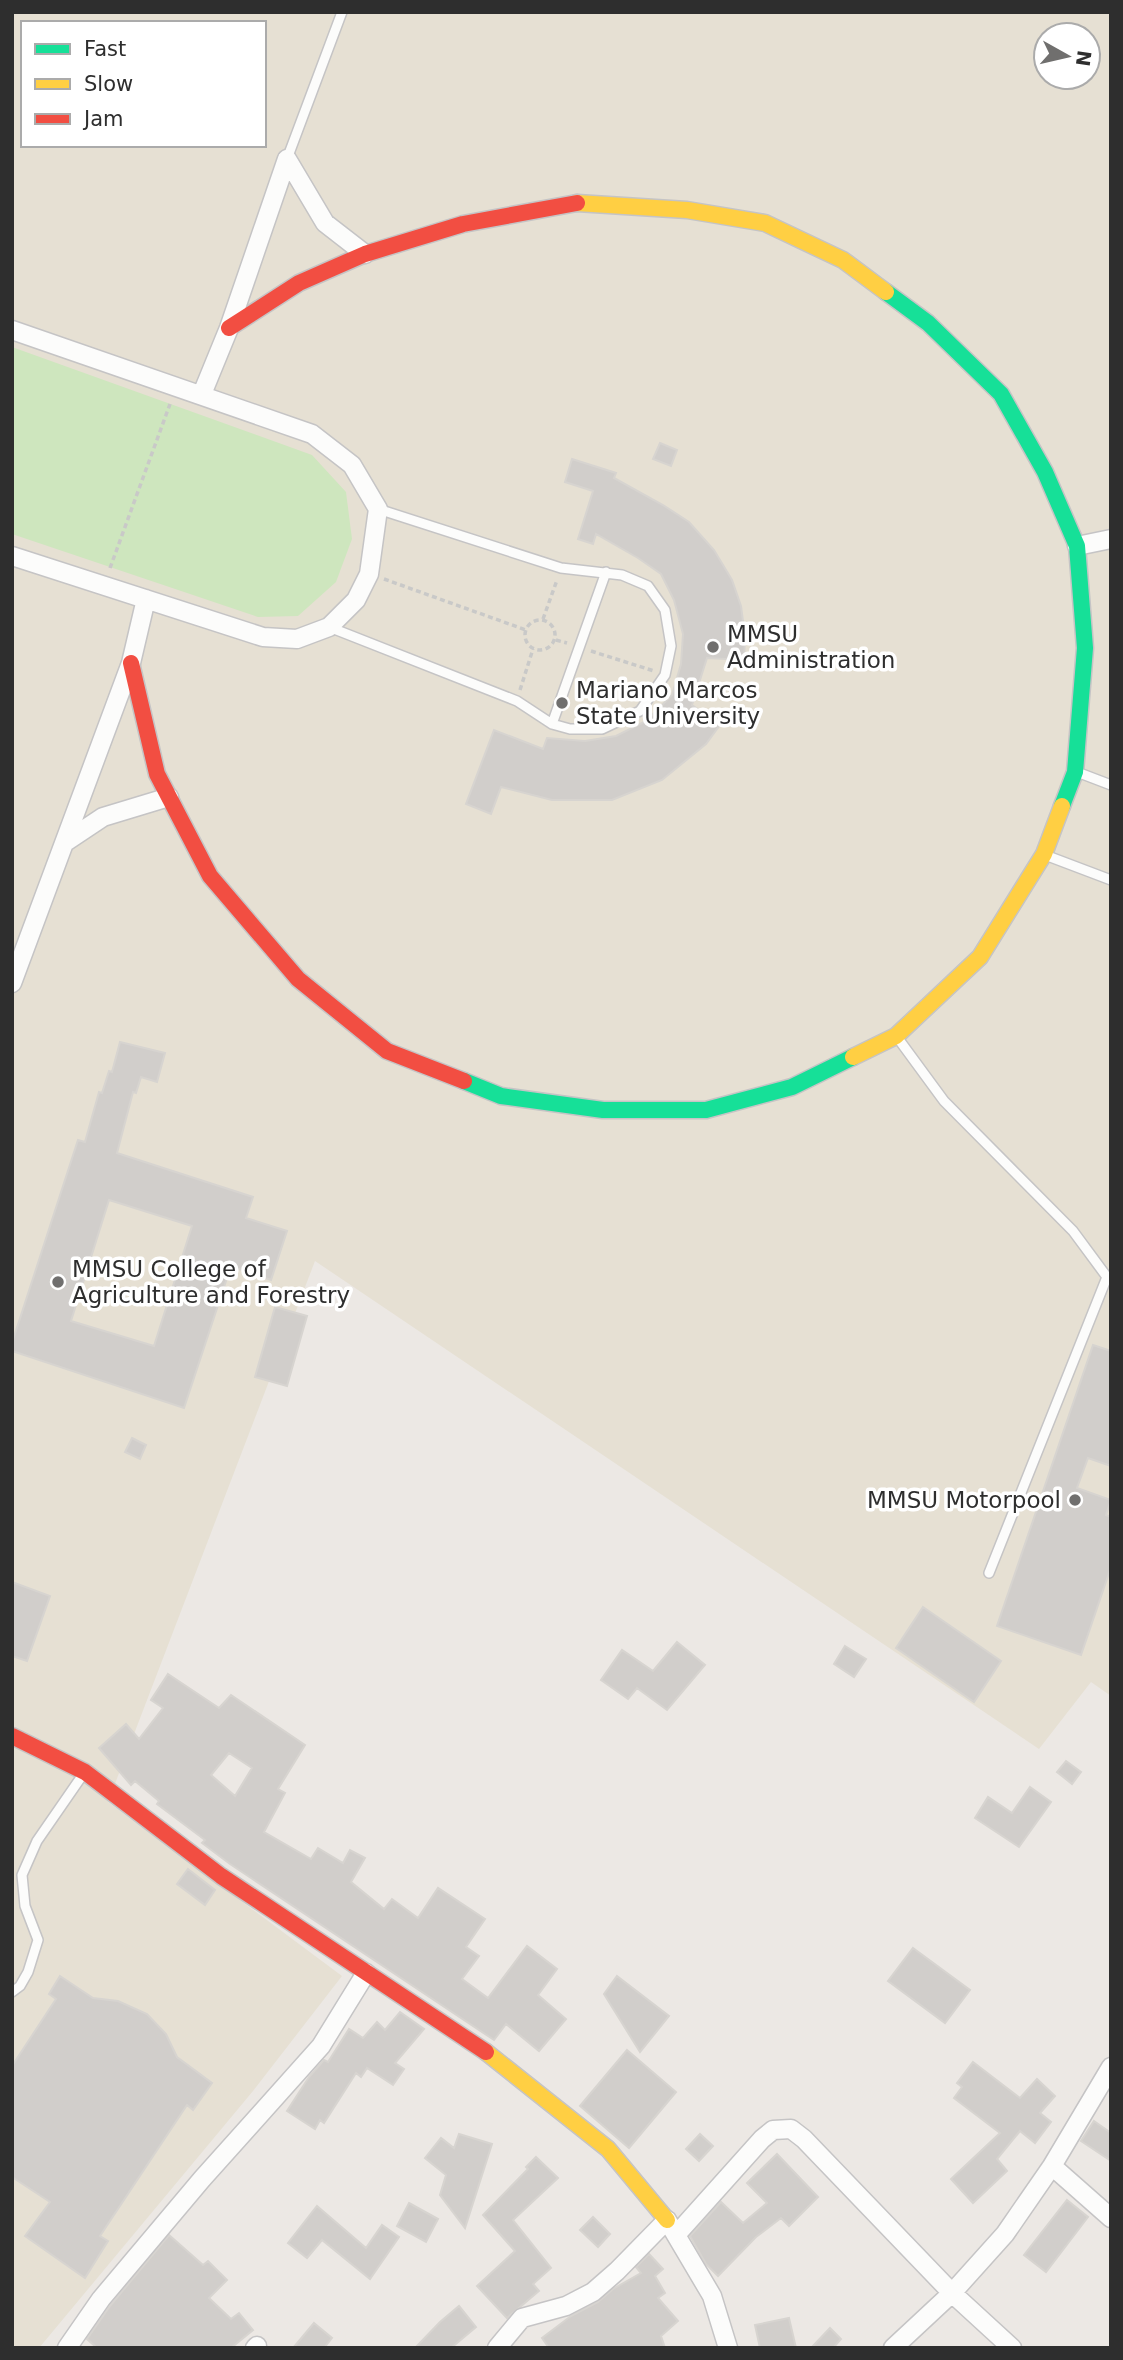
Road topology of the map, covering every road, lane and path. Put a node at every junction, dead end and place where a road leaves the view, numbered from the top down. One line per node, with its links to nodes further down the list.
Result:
1 (342, 12): 2 (lane)
2 (287, 159): 3 (street); 4 (street)
3 (365, 254): 4 (street); 10 (street)
4 (229, 328): 7 (street)
5 (12, 330): 6 (street)
6 (177, 386): 7 (street); 15 (path)
7 (202, 394): 8 (street)
8 (377, 509): 12 (lane); 14 (street)
9 (1111, 539): 10 (street)
10 (1077, 546): 27 (street)
11 (12, 556): 15 (street)
12 (561, 568): 13 (lane); 17 (path)
13 (606, 572): 21 (lane); 24 (lane)
14 (369, 574): 18 (street); 19 (path)
15 (103, 585): 16 (street)
16 (146, 599): 18 (street); 23 (street)
17 (543, 619): 19 (path); 20 (path)
18 (329, 627): 25 (lane)
19 (526, 630): 22 (path)
20 (556, 640): 21 (path); 22 (path)
21 (579, 648): 24 (path); 26 (lane)
22 (533, 649): 25 (path)
23 (131, 663): 29 (street); 30 (street)
24 (665, 675): 26 (lane)
25 (517, 701): 26 (lane)
26 (552, 724)
27 (1075, 772): 28 (lane); 31 (street)
28 (1111, 785)
29 (169, 797): 30 (street); 34 (street)
30 (64, 843): 33 (street)
31 (1044, 854): 32 (lane); 34 (street)
32 (1111, 880)
33 (12, 982)
34 (896, 1036): 35 (lane)
35 (1109, 1279): 36 (lane)
36 (989, 1573)
37 (13, 1738): 38 (street)
38 (85, 1772): 39 (street); 40 (lane)
39 (366, 1973): 44 (street); 46 (street)
40 (12, 1992)
41 (1111, 2067): 42 (street)
42 (1052, 2166): 43 (street); 45 (street)
43 (1111, 2218)
44 (671, 2228): 45 (street); 47 (street); 48 (street)
45 (952, 2293): 49 (street); 50 (street)
46 (67, 2348)
47 (497, 2348)
48 (728, 2348)
49 (893, 2348)
50 (1012, 2348)

